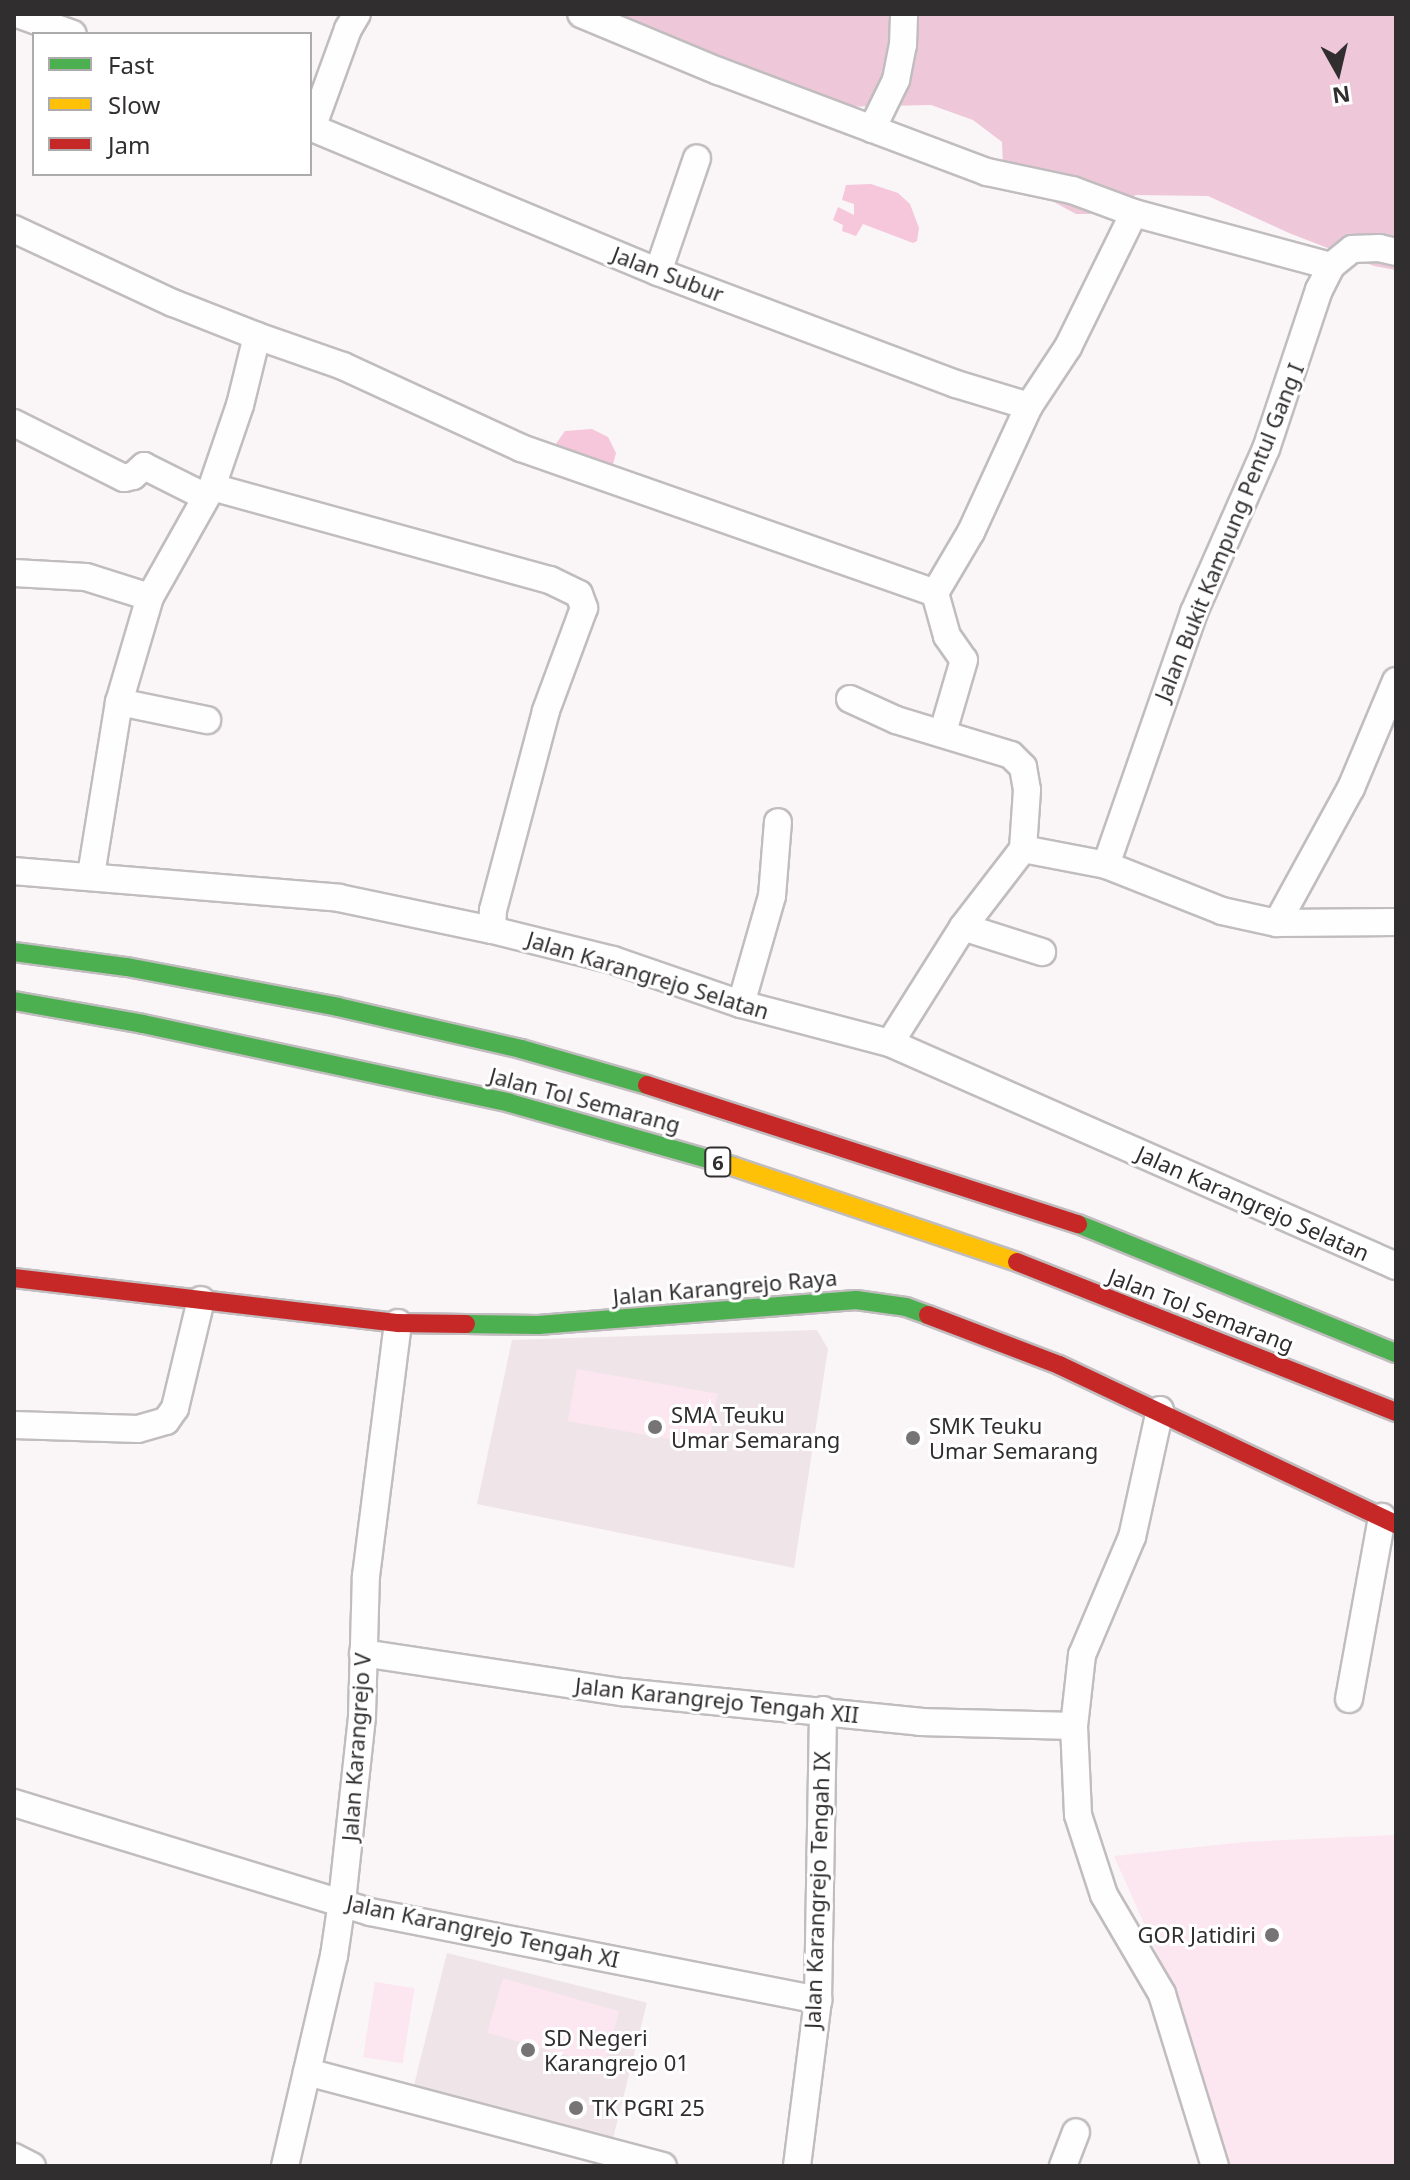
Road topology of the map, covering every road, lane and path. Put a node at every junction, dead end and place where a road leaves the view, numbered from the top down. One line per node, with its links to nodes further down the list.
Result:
1 (17, 14): 5 (street)
2 (357, 14): 6 (street, Jalan Subur)
3 (581, 14): 8 (street)
4 (904, 14): 8 (street)
5 (67, 32)
6 (312, 124)
7 (312, 127): 14 (street, Jalan Subur)
8 (872, 129): 10 (street)
9 (697, 158): 14 (street)
10 (1134, 213): 13 (street); 16 (street)
11 (14, 229): 15 (street)
12 (1396, 252): 13 (street)
13 (1331, 266): 29 (street, Jalan Bukit Kampung Pentul Gang I)
14 (658, 272): 16 (street, Jalan Subur)
15 (257, 336): 18 (street); 20 (street)
16 (1029, 406): 20 (street)
17 (14, 423): 18 (street)
18 (209, 492): 21 (street); 35 (street)
19 (14, 573): 21 (street)
20 (935, 593): 26 (street)
21 (150, 597): 24 (street)
22 (1396, 681): 33 (street)
23 (850, 699): 26 (street)
24 (119, 702): 25 (street); 31 (street)
25 (207, 720)
26 (943, 732): 28 (street)
27 (778, 822): 39 (street)
28 (1023, 849): 29 (street); 34 (street)
29 (1106, 865): 33 (street)
30 (14, 871): 31 (street, Jalan Karangrejo Selatan)
31 (91, 875): 35 (street, Jalan Karangrejo Selatan)
32 (1396, 922): 33 (street)
33 (1277, 923)
34 (963, 927): 37 (street); 40 (street)
35 (492, 930): 39 (street, Jalan Karangrejo Selatan)
36 (14, 952): 45 (main road, Jalan Tol Semarang)
37 (1042, 952)
38 (14, 1001): 47 (main road, Jalan Tol Semarang / 6)
39 (741, 1004): 40 (street, Jalan Karangrejo Selatan)
40 (890, 1043): 41 (street, Jalan Karangrejo Selatan)
41 (1396, 1266)
42 (14, 1278): 43 (main road, Jalan Karangrejo Raya)
43 (201, 1300): 44 (main road, Jalan Karangrejo Raya); 48 (street)
44 (398, 1323): 46 (main road, Jalan Karangrejo Raya); 50 (street, Jalan Karangrejo V)
45 (1396, 1353)
46 (1160, 1410): 49 (main road, Jalan Karangrejo Raya); 53 (street)
47 (1396, 1412)
48 (14, 1425)
49 (1389, 1520): 51 (street)
50 (363, 1653): 52 (street, Jalan Karangrejo Tengah XII); 55 (street, Jalan Karangrejo V)
51 (1349, 1699)
52 (823, 1710): 53 (street, Jalan Karangrejo Tengah XII); 56 (street, Jalan Karangrejo Tengah IX)
53 (1074, 1726): 65 (street)
54 (14, 1803): 55 (street, Jalan Karangrejo Tengah XI)
55 (342, 1901): 56 (street, Jalan Karangrejo Tengah XI); 57 (street, Jalan Karangrejo V)
56 (818, 2000): 63 (street, Jalan Karangrejo Tengah IX)
57 (307, 2072): 61 (street, Jalan Karangrejo V); 62 (street)
58 (1076, 2132): 64 (street)
59 (14, 2157): 60 (street)
60 (32, 2166)
61 (285, 2166)
62 (663, 2166)
63 (797, 2166)
64 (1063, 2166)
65 (1215, 2166)

